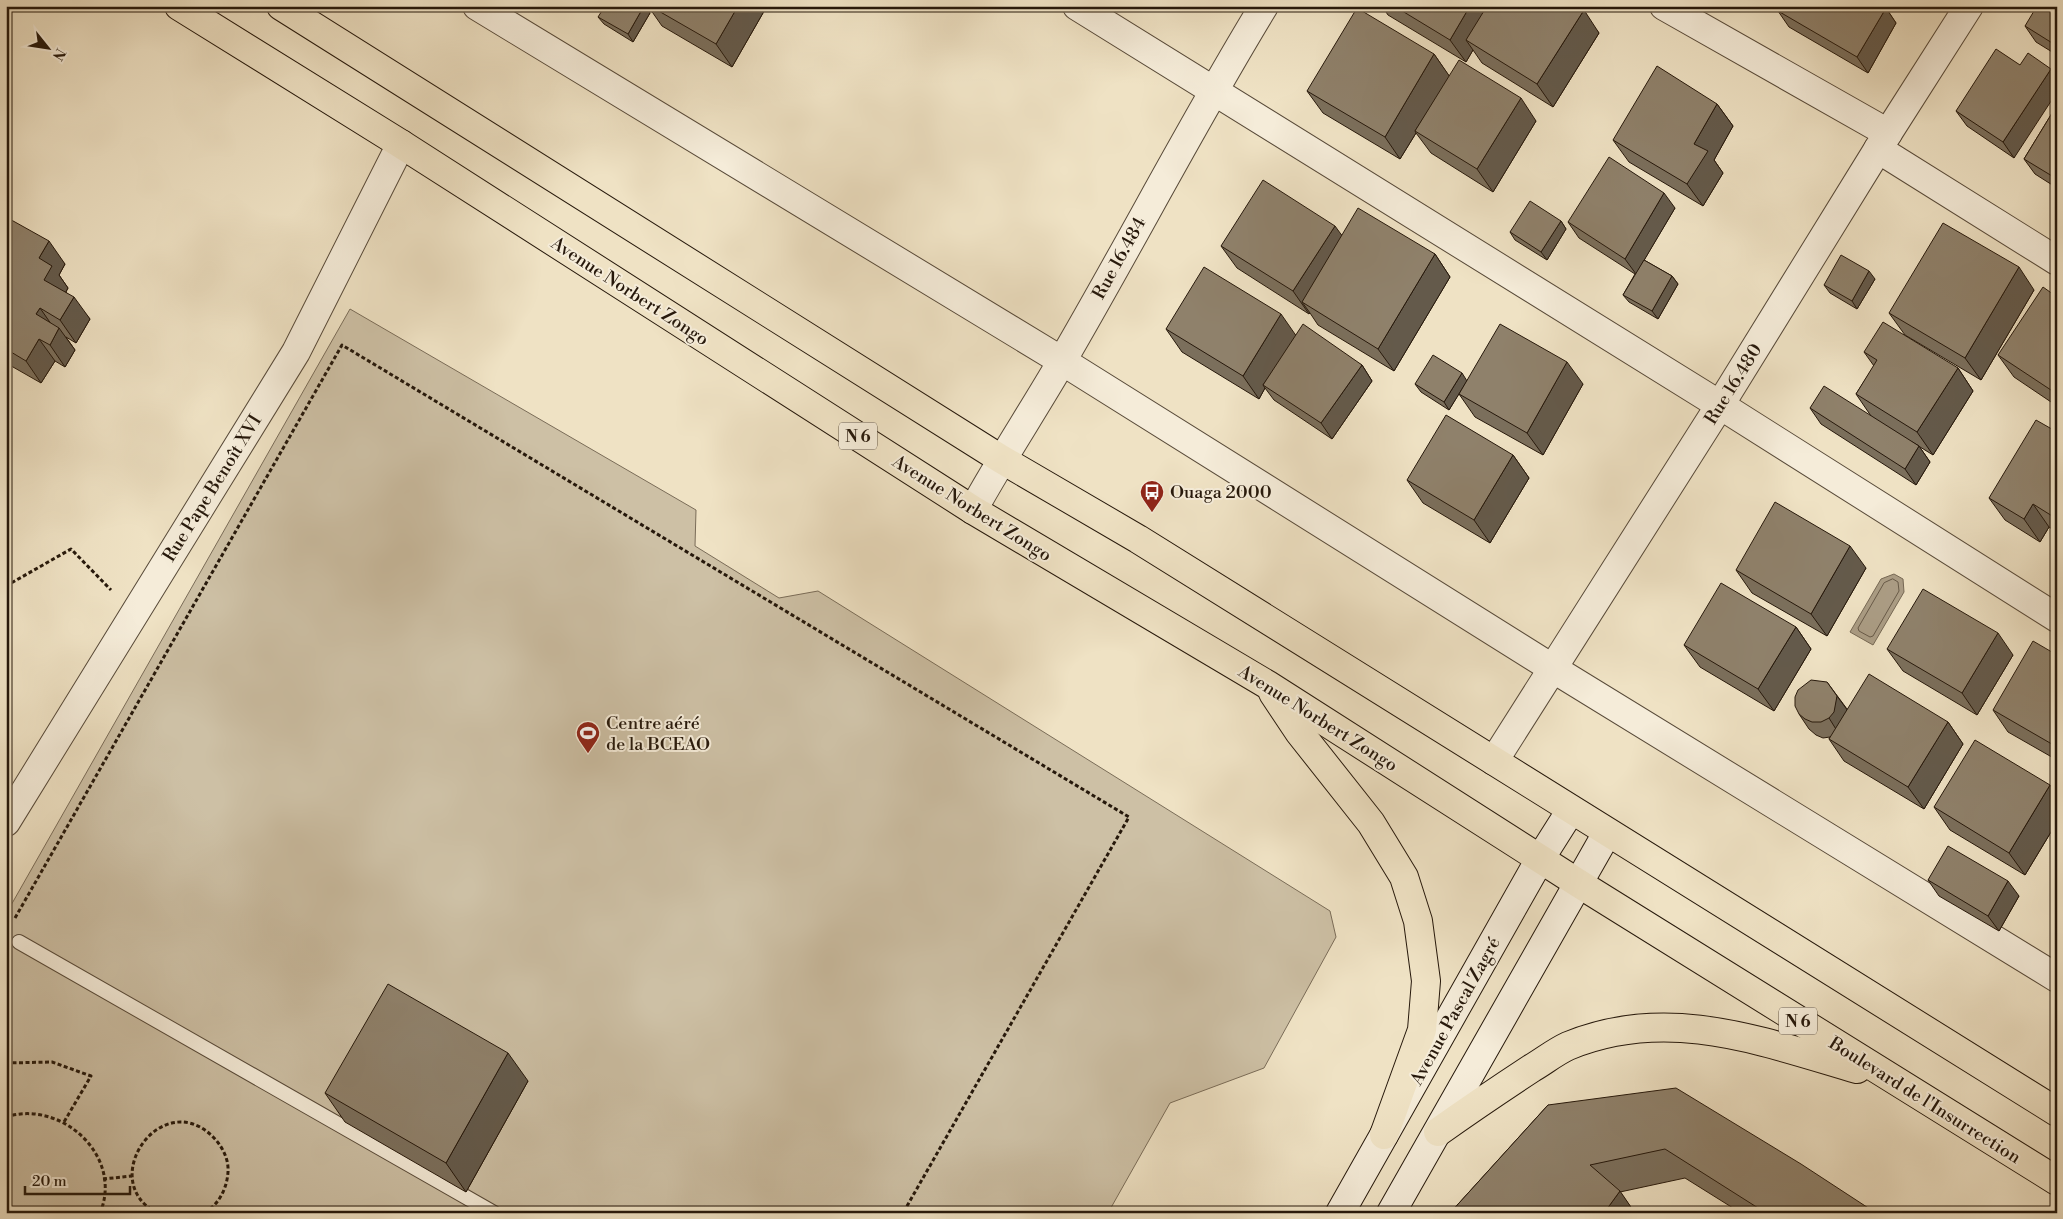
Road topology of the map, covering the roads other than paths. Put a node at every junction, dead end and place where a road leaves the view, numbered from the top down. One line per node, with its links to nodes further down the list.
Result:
1 (179, 6): 10 (main road, Avenue Norbert Zongo / N 6)
2 (280, 6): 14 (main road)
3 (477, 6): 12 (street)
4 (1078, 6): 8 (street)
5 (1264, 6): 8 (street, Rue 16.484)
6 (1664, 6): 9 (street)
7 (1969, 6): 9 (street, Rue 16.480)
8 (1212, 92): 12 (street, Rue 16.484); 13 (street)
9 (1883, 141): 11 (street); 13 (street, Rue 16.480)
10 (401, 144): 15 (main road, Avenue Norbert Zongo / N 6); 21 (street, Rue Pape Benoît XVI)
11 (2057, 260)
12 (1062, 361): 14 (street, Rue 16.484); 17 (street)
13 (1720, 405): 16 (street); 17 (street, Rue 16.480)
14 (1001, 459): 15 (street, Rue 16.484); 19 (main road)
15 (973, 510): 18 (main road, Avenue Norbert Zongo / N 6)
16 (2057, 618)
17 (1552, 668): 19 (street, Rue 16.480); 26 (street)
18 (1268, 686): 23 (main road, Avenue Norbert Zongo / N 6); 30 (main road)
19 (1494, 761): 20 (main road)
20 (1571, 810): 22 (main road); 23 (street, Avenue Pascal Zagré)
21 (6, 822)
22 (1607, 834): 24 (street); 28 (main road)
23 (1540, 859): 24 (main road, Boulevard de l'Insurrection / N 6); 30 (street, Avenue Pascal Zagré)
24 (1578, 883): 27 (main road, Boulevard de l'Insurrection / N 6); 29 (street)
25 (19, 942): 32 (lane)
26 (2057, 978)
27 (1888, 1078): 29 (main road); 31 (main road, Boulevard de l'Insurrection / N 6)
28 (2057, 1112)
29 (1438, 1132): 34 (street)
30 (1384, 1136): 33 (street, Avenue Pascal Zagré)
31 (2057, 1181)
32 (494, 1213)
33 (1340, 1213)
34 (1391, 1213)

